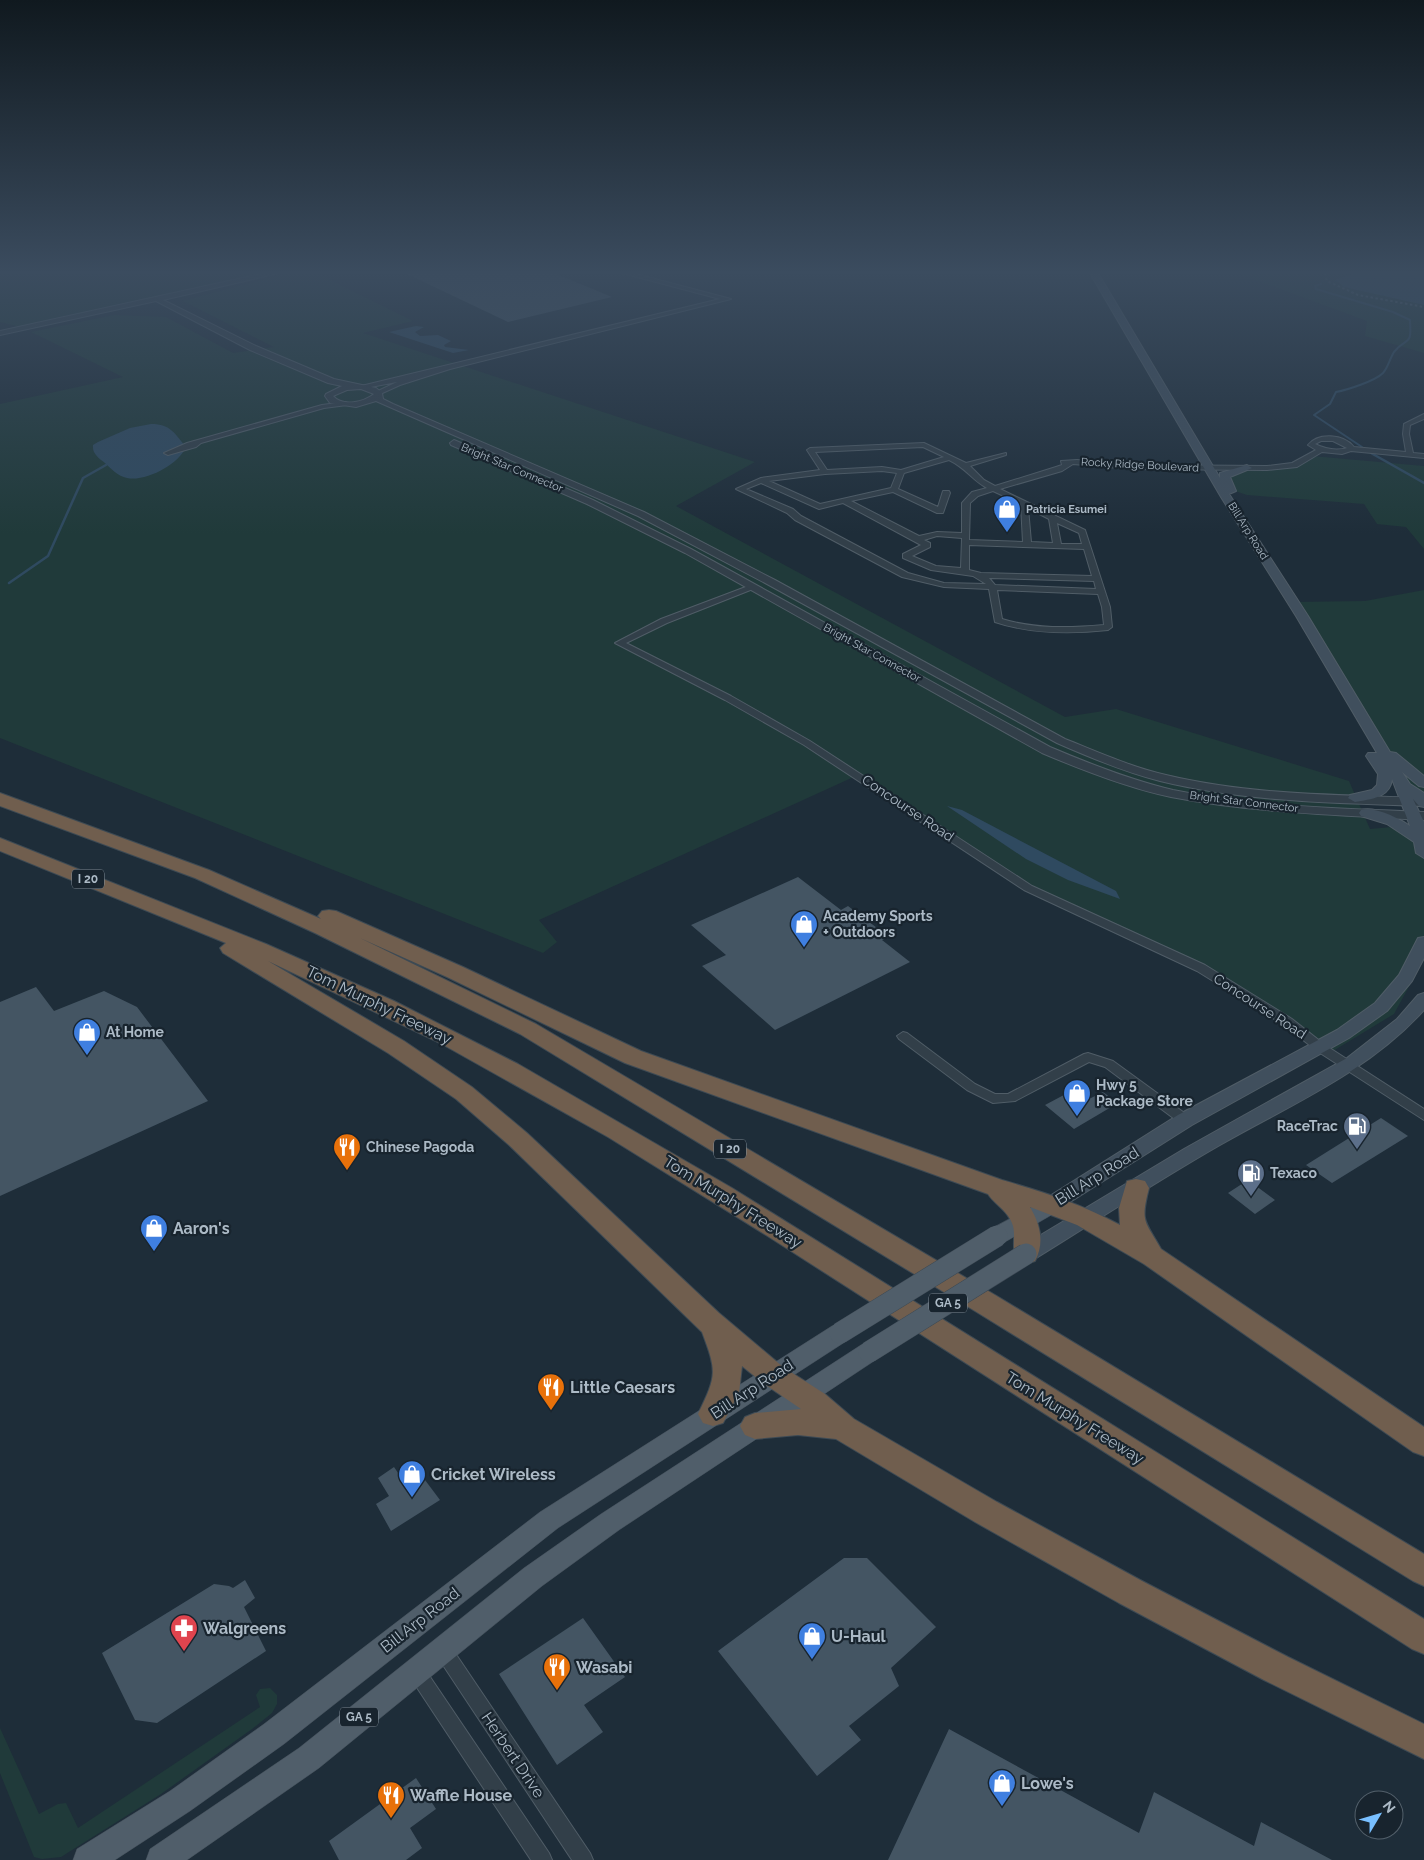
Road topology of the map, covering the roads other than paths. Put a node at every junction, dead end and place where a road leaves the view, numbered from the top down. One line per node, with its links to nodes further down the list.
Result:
1 (260, 360): 7 (street)
2 (282, 360): 6 (street)
3 (481, 360): 5 (street)
4 (1145, 360): 20 (main road, Bill Arp Road)
5 (448, 368): 6 (street); 8 (street)
6 (358, 387): 7 (street); 8 (street, Bright Star Connector)
7 (330, 395): 9 (street, Bright Star Connector); 11 (street)
8 (378, 395): 9 (street); 49 (street, Bright Star Connector)
9 (349, 404): 11 (street); 42 (street, Bright Star Connector)
10 (1424, 416): 15 (street)
11 (272, 421): 16 (street)
12 (1351, 449): 13 (street); 13 (street); 15 (street)
13 (1321, 450): 21 (street, Rocky Ridge Boulevard)
14 (1004, 454): 19 (street)
15 (1410, 454): 17 (street)
16 (158, 456)
17 (1424, 456)
18 (949, 458): 19 (street); 22 (street); 23 (street)
19 (965, 465): 25 (street)
20 (1209, 468): 21 (street, Rocky Ridge Boulevard); 25 (street, Rocky Ridge Boulevard); 28 (main road, Bill Arp Road)
21 (1247, 468): 28 (main road)
22 (825, 472): 23 (street); 24 (street)
23 (901, 472): 26 (street)
24 (761, 480): 31 (street); 32 (street)
25 (993, 489): 30 (street); 35 (street, Rocky Ridge Boulevard)
26 (894, 490): 27 (street); 29 (street)
27 (946, 493)
28 (1226, 497): 45 (main road, Bill Arp Road)
29 (844, 500): 31 (street); 34 (street)
30 (1024, 505): 33 (street); 36 (street)
31 (819, 507): 32 (street)
32 (794, 515): 43 (street)
33 (1053, 519): 37 (street); 38 (street)
34 (918, 539): 35 (street); 39 (street)
35 (966, 539): 36 (street); 39 (street, Rocky Ridge Boulevard)
36 (1027, 545): 37 (street)
37 (1057, 546): 38 (street)
38 (1087, 547): 41 (street)
39 (965, 571): 40 (street)
40 (983, 575): 41 (street); 43 (street)
41 (1098, 579): 44 (street)
42 (754, 587): 53 (street, Bright Star Connector); 62 (street, Concourse Road)
43 (992, 588): 44 (street); 44 (street)
44 (1101, 592)
45 (1354, 703): 46 (main road, Bill Arp Road); 49 (main road)
46 (1382, 749): 47 (main road); 48 (main road, Bill Arp Road)
47 (1424, 783)
48 (1404, 787): 51 (main road, Bill Arp Road); 52 (main road, Bill Arp Road)
49 (1355, 798): 51 (street, Bright Star Connector)
50 (0, 799): 57 (highway, I 20)
51 (1406, 802): 52 (street, Bright Star Connector); 54 (main road, Bill Arp Road)
52 (1424, 802)
53 (1366, 813): 54 (street, Bright Star Connector); 56 (main road)
54 (1420, 816): 56 (main road, Bill Arp Road)
55 (0, 844): 58 (highway, Tom Murphy Freeway / I 20)
56 (1422, 847)
57 (202, 874): 66 (highway); 80 (highway, I 20)
58 (176, 914): 73 (highway); 81 (highway, Tom Murphy Freeway / I 20)
59 (1424, 942): 62 (main road, Bill Arp Road / GA 5)
60 (1424, 999): 63 (main road, Bill Arp Road / GA 5)
61 (903, 1036): 65 (street)
62 (1321, 1048): 63 (street); 65 (main road, Bill Arp Road / GA 5)
63 (1347, 1066): 64 (street); 67 (main road, Bill Arp Road / GA 5)
64 (1424, 1115)
65 (1185, 1120): 68 (main road, Bill Arp Road / GA 5)
66 (995, 1188): 68 (highway); 70 (highway)
67 (1136, 1188): 69 (main road, Bill Arp Road / GA 5); 72 (highway)
68 (1052, 1204): 69 (highway); 70 (main road, Bill Arp Road / GA 5)
69 (1086, 1218): 71 (main road, Bill Arp Road / GA 5); 72 (highway)
70 (1024, 1220): 71 (highway); 74 (main road, Bill Arp Road / GA 5, bridge)
71 (1026, 1254): 75 (main road, Bill Arp Road / GA 5, bridge)
72 (1153, 1257): 79 (highway)
73 (709, 1321): 74 (highway); 76 (highway)
74 (773, 1375): 75 (highway); 76 (main road, Bill Arp Road / GA 5)
75 (804, 1395): 77 (main road, Bill Arp Road / GA 5); 78 (highway)
76 (713, 1414): 85 (main road, Bill Arp Road / GA 5)
77 (755, 1426): 78 (highway); 82 (main road, Bill Arp Road / GA 5)
78 (844, 1428): 84 (highway)
79 (1424, 1444)
80 (1424, 1571)
81 (1424, 1638)
82 (443, 1650): 83 (main road, Bill Arp Road / GA 5); 88 (street, Herbert Drive)
83 (416, 1671): 86 (main road, Bill Arp Road / GA 5); 87 (street)
84 (1424, 1742)
85 (88, 1860)
86 (161, 1860)
87 (542, 1860)
88 (583, 1860)

